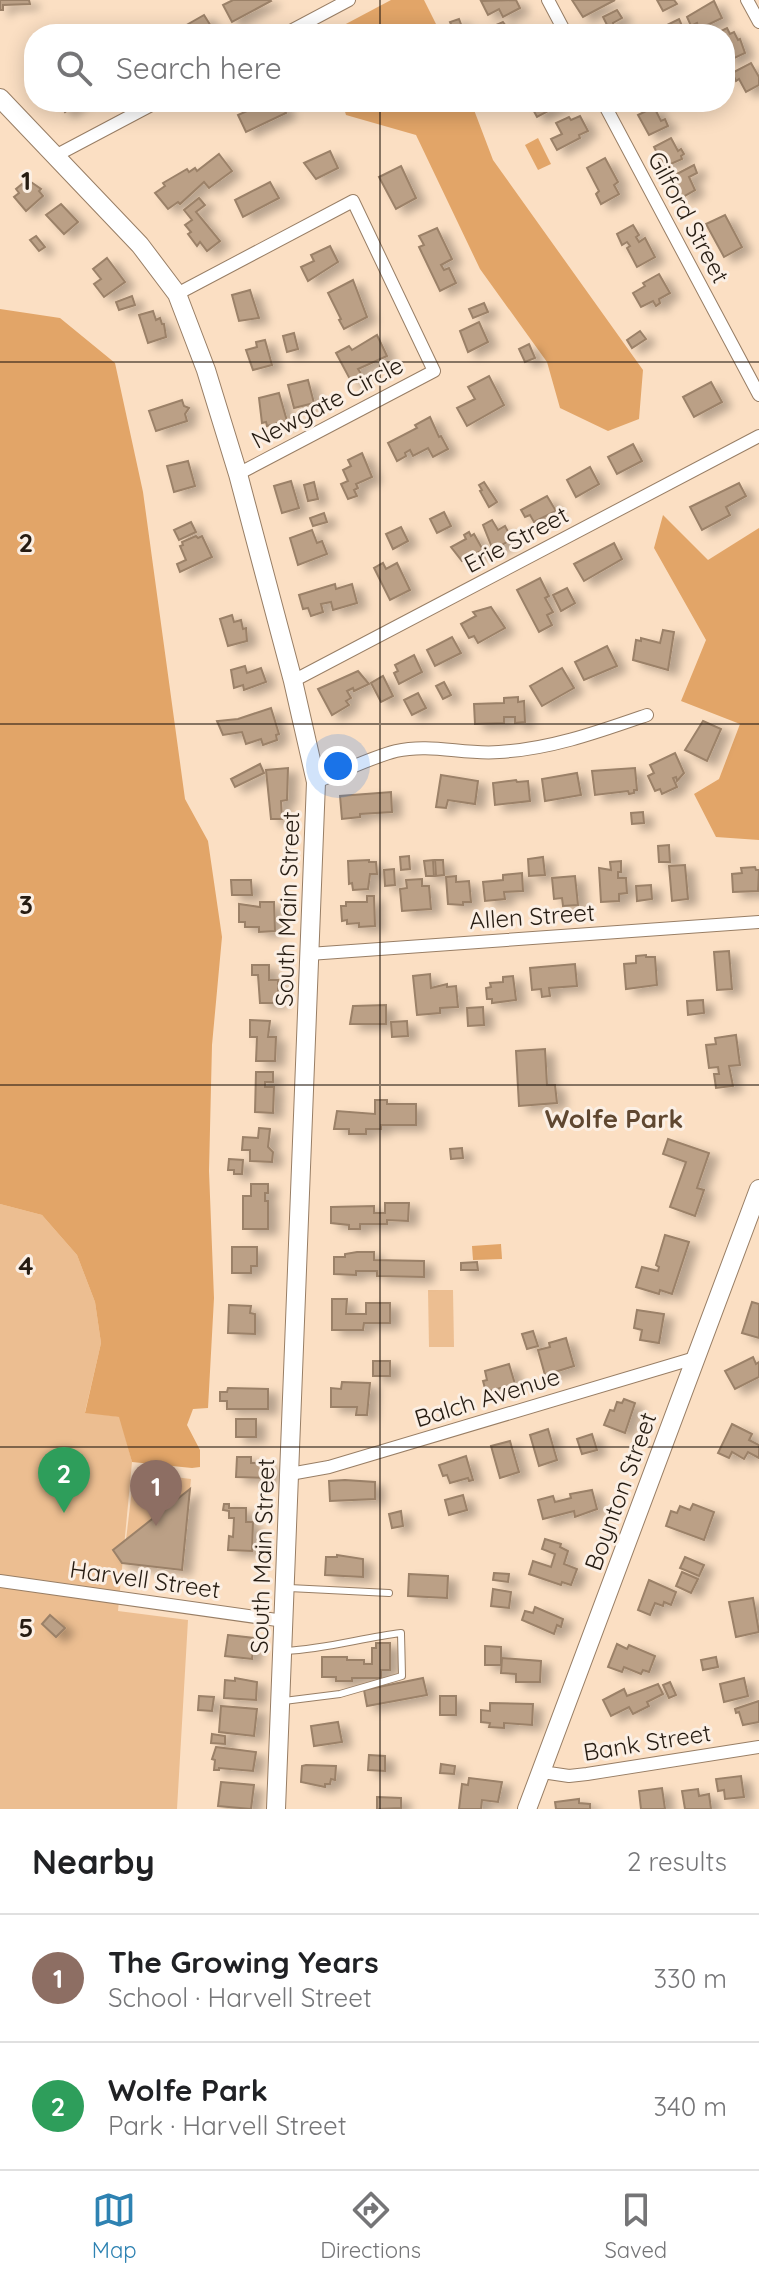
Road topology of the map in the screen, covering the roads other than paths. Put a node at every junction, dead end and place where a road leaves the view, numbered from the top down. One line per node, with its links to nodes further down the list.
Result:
1 (349, 0): 5 (street)
2 (548, 0): 6 (street)
3 (747, 0): 4 (street)
4 (759, 22)
5 (304, 24)
6 (561, 24)
7 (0, 98): 10 (main road, South Main Street)
8 (138, 112): 10 (street)
9 (608, 112): 12 (street, Gilford Street)
10 (55, 156): 11 (main road, South Main Street)
11 (177, 294): 14 (main road, South Main Street); 14 (street, Newgate Circle)
12 (759, 395)
13 (759, 436): 15 (street, Erie Street)
14 (238, 474): 15 (main road, South Main Street)
15 (293, 681): 17 (main road, South Main Street)
16 (647, 715): 17 (street)
17 (316, 782): 19 (main road, South Main Street)
18 (759, 922): 19 (street, Allen Street)
19 (309, 954): 22 (main road, South Main Street)
20 (759, 1189): 21 (main road, Boynton Street)
21 (695, 1358): 22 (street, Balch Avenue); 30 (main road, Boynton Street)
22 (290, 1474): 24 (main road, South Main Street)
23 (0, 1581): 26 (street, Harvell Street)
24 (285, 1588): 25 (lane); 26 (main road, South Main Street)
25 (389, 1593)
26 (284, 1621): 27 (main road, South Main Street)
27 (282, 1651): 28 (main road, South Main Street); 28 (lane)
28 (280, 1701): 31 (main road, South Main Street)
29 (759, 1747): 30 (street, Bank Street)
30 (542, 1772): 32 (main road, Boynton Street)
31 (276, 1809)
32 (527, 1809)

